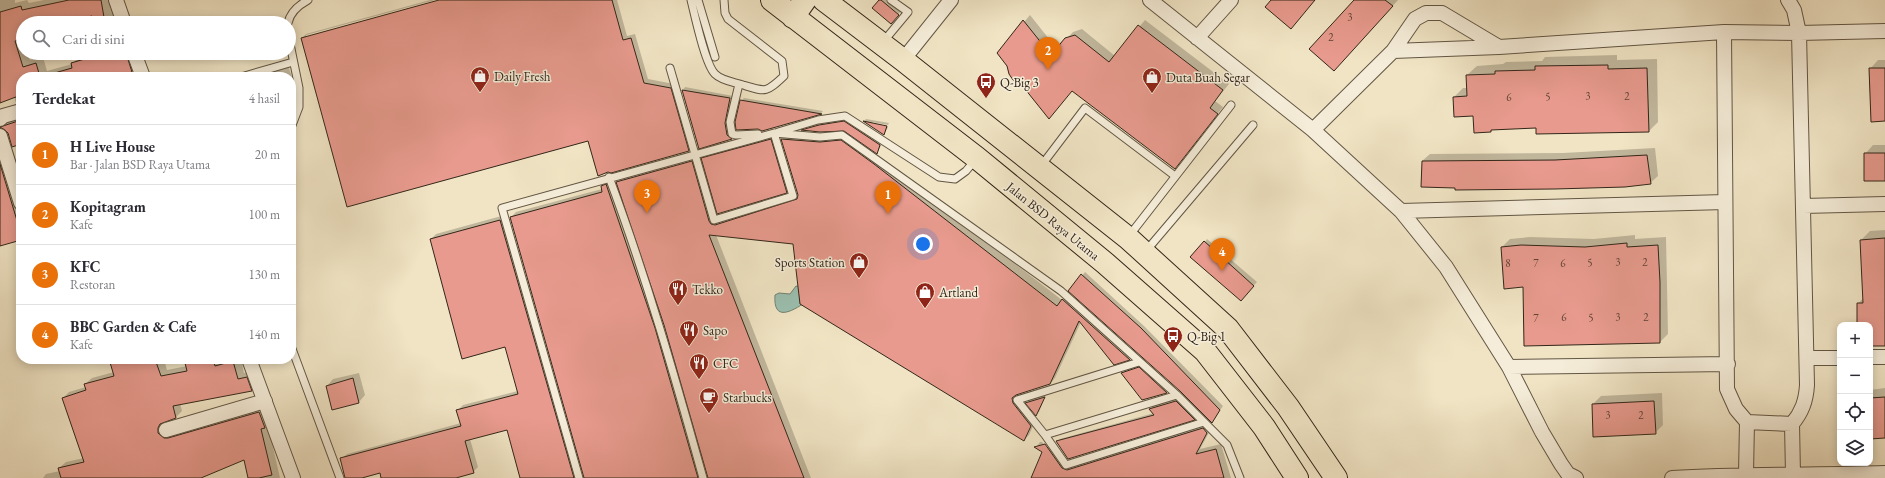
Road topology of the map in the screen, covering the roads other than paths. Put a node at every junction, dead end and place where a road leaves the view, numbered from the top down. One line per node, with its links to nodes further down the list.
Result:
1 (116, 0): 14 (street)
2 (308, 0): 15 (lane)
3 (691, 0): 32 (lane)
4 (698, 0): 23 (lane)
5 (724, 0): 32 (lane)
6 (772, 0): 13 (main road, Jalan BSD Raya Utama)
7 (824, 0): 20 (main road)
8 (891, 0): 20 (lane)
9 (951, 0): 25 (street)
10 (1150, 0): 19 (street)
11 (1231, 0): 19 (street)
12 (1788, 0): 18 (street)
13 (799, 9): 42 (main road, Jalan BSD Raya Utama)
14 (122, 16)
15 (291, 16)
16 (1885, 31): 18 (street)
17 (1724, 32): 18 (street); 21 (street); 47 (street)
18 (1798, 33): 49 (street)
19 (1197, 38): 38 (street)
20 (882, 44): 25 (main road)
21 (1499, 46): 22 (street); 22 (street)
22 (1393, 51): 38 (street)
23 (714, 57)
24 (135, 60): 28 (street)
25 (903, 60): 43 (main road)
26 (292, 62): 29 (lane); 30 (lane)
27 (670, 68): 41 (lane)
28 (137, 72)
29 (258, 72)
30 (295, 72)
31 (296, 77): 35 (lane)
32 (739, 84): 39 (lane)
33 (1231, 105): 44 (lane)
34 (16, 112): 36 (street)
35 (296, 115)
36 (0, 119)
37 (1253, 125): 52 (lane)
38 (1313, 130): 50 (street)
39 (774, 133): 41 (lane); 41 (lane); 42 (lane); 58 (lane)
40 (0, 136): 46 (street)
41 (695, 154): 45 (lane)
42 (977, 158): 71 (main road, Jalan BSD Raya Utama)
43 (1039, 168): 44 (lane); 51 (main road)
44 (1176, 176): 51 (lane)
45 (609, 177): 75 (lane); 76 (lane)
46 (16, 187)
47 (1725, 202): 50 (street); 60 (street)
48 (1885, 204): 49 (street)
49 (1803, 206): 55 (street)
50 (1401, 211): 61 (street)
51 (1128, 238): 52 (main road)
52 (1144, 253): 78 (main road)
53 (1873, 357): 54 (street)
54 (1885, 357)
55 (1807, 358): 56 (street); 66 (street)
56 (1837, 358)
57 (296, 359): 74 (lane)
58 (1139, 362): 62 (lane); 68 (lane)
59 (252, 364): 63 (street)
60 (1728, 364): 61 (street); 65 (street)
61 (1509, 367): 79 (street)
62 (1176, 395): 64 (lane); 68 (lane)
63 (265, 401): 67 (street); 73 (street)
64 (1204, 422): 68 (lane); 77 (lane)
65 (1747, 422): 66 (street); 70 (street)
66 (1792, 424): 72 (street)
67 (166, 430)
68 (1045, 435)
69 (1885, 473): 72 (street)
70 (1746, 474): 72 (street); 80 (street)
71 (1292, 475)
72 (1793, 475)
73 (293, 478)
74 (340, 478)
75 (579, 478)
76 (703, 478)
77 (1240, 478)
78 (1336, 478)
79 (1576, 478)
80 (1672, 478)

